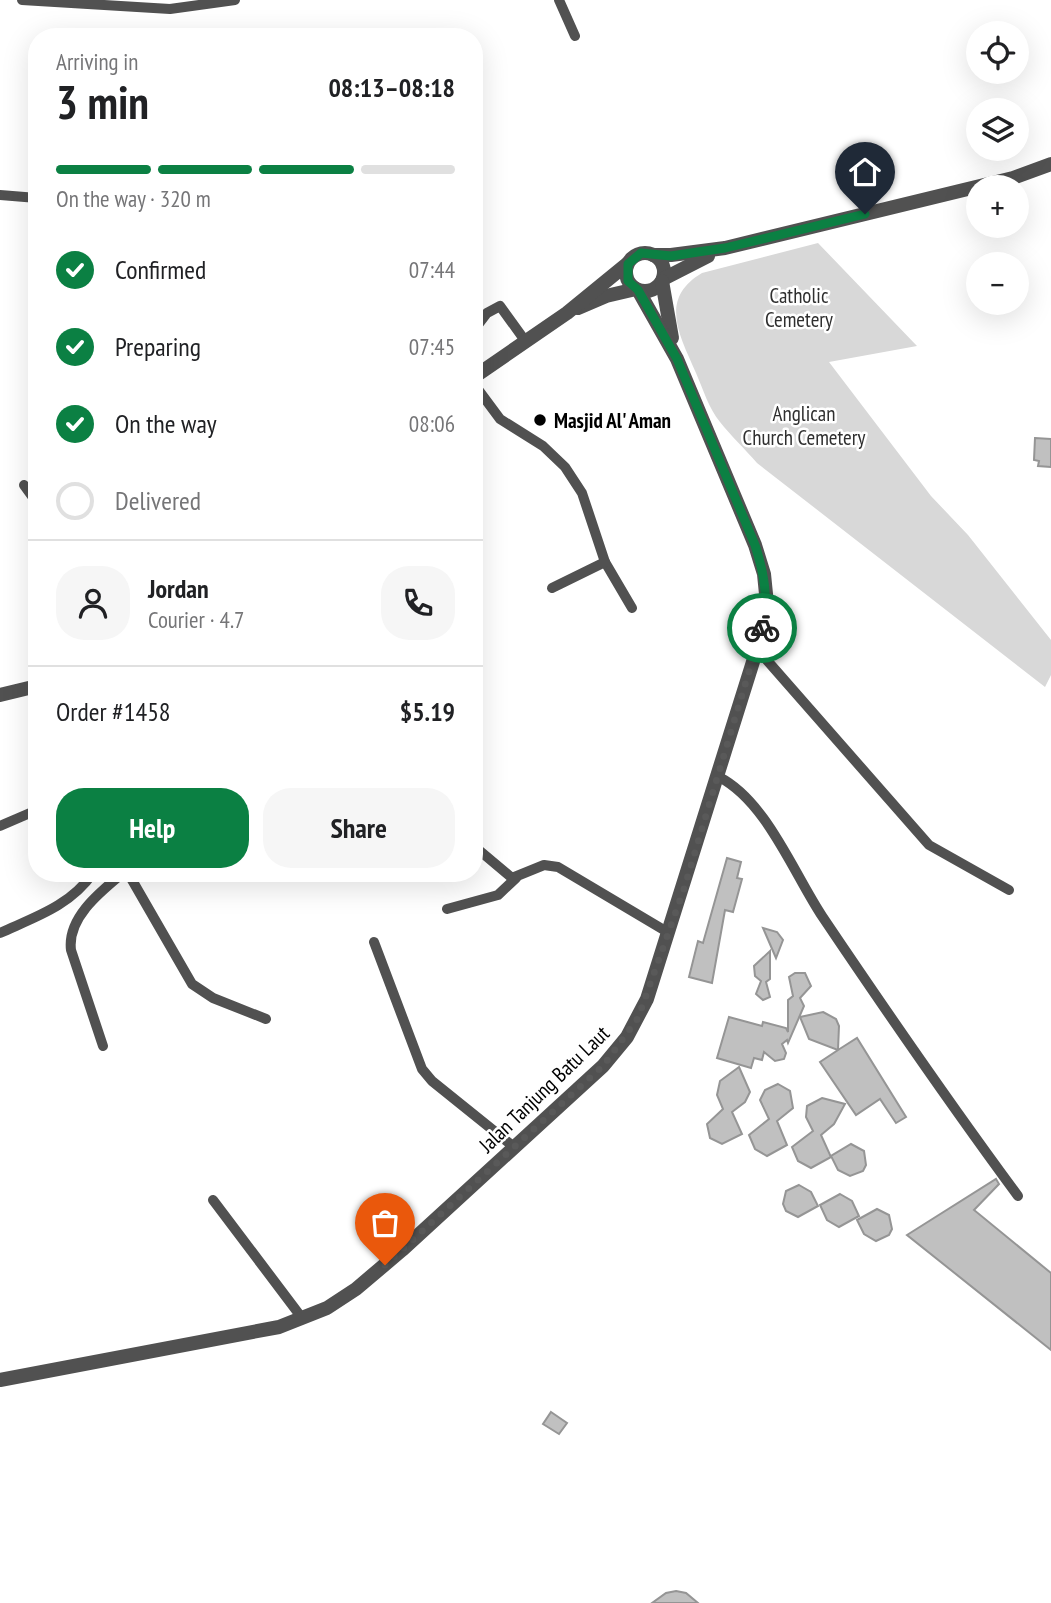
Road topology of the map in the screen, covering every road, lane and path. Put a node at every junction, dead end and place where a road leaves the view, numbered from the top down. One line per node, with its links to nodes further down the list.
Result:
1 (22, 0): 2 (street)
2 (235, 0)
3 (559, 0): 4 (street)
4 (575, 36)
5 (1051, 164): 8 (street)
6 (0, 195): 7 (street)
7 (28, 197)
8 (725, 248): 9 (street); 11 (street)
9 (653, 254): 10 (street); 11 (street)
10 (628, 264): 12 (street); 13 (street)
11 (663, 280): 12 (street); 16 (street, Jalan Tanjung Batu Laut)
12 (637, 290): 13 (street); 16 (street, Jalan Tanjung Batu Laut)
13 (567, 313): 15 (street)
14 (483, 318): 15 (street)
15 (526, 342): 17 (street)
16 (677, 359): 24 (street, Jalan Tanjung Batu Laut)
17 (483, 371)
18 (483, 396): 21 (street)
19 (24, 485): 20 (street)
20 (28, 491)
21 (605, 562): 22 (street); 23 (street)
22 (552, 588)
23 (632, 608)
24 (757, 649): 27 (street, Jalan Tanjung Batu Laut); 35 (street)
25 (28, 688): 26 (street)
26 (0, 695)
27 (719, 777): 38 (street, Jalan Tanjung Batu Laut); 43 (street)
28 (28, 814): 29 (street)
29 (0, 826)
30 (483, 854): 31 (street)
31 (516, 878): 36 (street); 38 (street)
32 (87, 882): 37 (street)
33 (115, 882): 41 (street)
34 (130, 882): 40 (street)
35 (1009, 890)
36 (447, 909)
37 (0, 933)
38 (669, 933): 42 (street, Jalan Tanjung Batu Laut)
39 (374, 942): 42 (street)
40 (266, 1019)
41 (103, 1046)
42 (514, 1147): 45 (street, Jalan Tanjung Batu Laut)
43 (1018, 1196)
44 (213, 1200): 45 (street)
45 (302, 1318): 46 (street, Jalan Tanjung Batu Laut)
46 (0, 1380)

